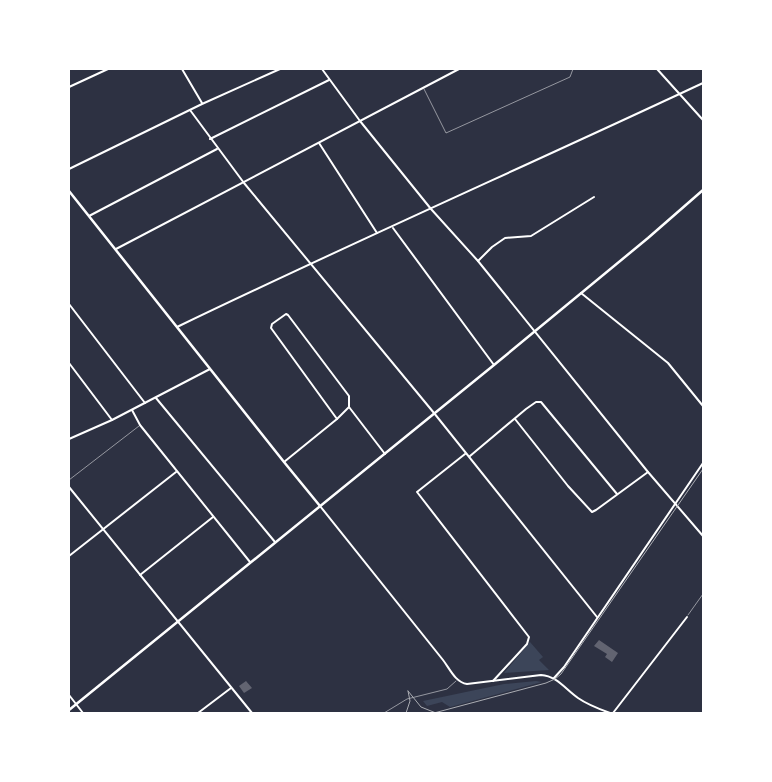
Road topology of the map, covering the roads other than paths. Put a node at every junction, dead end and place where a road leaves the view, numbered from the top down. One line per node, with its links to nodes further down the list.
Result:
1 (108, 69): 10 (street)
2 (182, 69): 13 (street)
3 (280, 69): 13 (street)
4 (322, 69): 8 (street)
5 (459, 69): 11 (street)
6 (573, 69): 11 (lane)
7 (657, 69): 12 (street)
8 (329, 80): 16 (street); 17 (street)
9 (703, 83): 12 (street)
10 (69, 87)
11 (423, 88): 16 (street)
12 (680, 94): 15 (street); 25 (street)
13 (202, 104): 14 (street)
14 (190, 110): 17 (street); 20 (street)
15 (703, 120)
16 (360, 121): 18 (street); 25 (street)
17 (210, 139): 19 (street)
18 (319, 143): 21 (street); 28 (street)
19 (217, 148): 21 (street); 26 (street)
20 (69, 169)
21 (244, 183): 29 (street); 31 (street)
22 (703, 190): 32 (main road)
23 (69, 192): 26 (main road)
24 (594, 197): 30 (street)
25 (431, 209): 27 (street); 30 (street)
26 (89, 216): 29 (main road)
27 (393, 227): 28 (street); 37 (street)
28 (378, 234): 31 (street)
29 (116, 250): 34 (main road)
30 (478, 261): 35 (street)
31 (310, 263): 34 (street); 44 (street)
32 (581, 293): 35 (main road); 42 (street)
33 (69, 304): 40 (street)
34 (177, 328): 38 (main road)
35 (534, 332): 37 (main road); 56 (street)
36 (69, 363): 47 (street)
37 (494, 364): 44 (main road)
38 (210, 369): 39 (street); 53 (main road)
39 (156, 398): 40 (street); 65 (street)
40 (145, 403): 43 (street)
41 (349, 406): 45 (street); 45 (street); 50 (street)
42 (703, 406)
43 (132, 410): 47 (street); 48 (street)
44 (434, 413): 50 (main road); 51 (street)
45 (337, 419): 53 (street)
46 (514, 419): 52 (street); 59 (street); 59 (street)
47 (112, 420): 49 (street)
48 (140, 425): 55 (street); 57 (lane)
49 (69, 438)
50 (385, 454): 61 (main road)
51 (466, 454): 52 (street); 75 (street)
52 (469, 457): 70 (street)
53 (284, 462): 61 (main road)
54 (703, 462): 60 (street)
55 (176, 472): 62 (street); 63 (street)
56 (648, 472): 59 (street); 60 (street)
57 (69, 480)
58 (69, 487): 63 (street)
59 (617, 494)
60 (675, 504): 64 (street); 70 (street)
61 (320, 506): 65 (main road); 74 (street)
62 (213, 517): 67 (street); 68 (street)
63 (103, 530): 66 (street); 68 (street)
64 (703, 536)
65 (275, 542): 67 (main road)
66 (69, 556)
67 (250, 562): 72 (main road)
68 (140, 575): 72 (street)
69 (703, 594): 71 (lane)
70 (597, 617): 73 (street)
71 (686, 617): 84 (street)
72 (178, 620): 76 (street); 78 (main road)
73 (554, 678): 75 (street); 84 (street)
74 (457, 680): 75 (street); 83 (lane)
75 (493, 681)
76 (231, 688): 81 (street); 82 (street)
77 (69, 695): 78 (street)
78 (76, 704): 79 (main road); 80 (street)
79 (69, 710)
80 (83, 713)
81 (198, 713)
82 (252, 713)
83 (384, 713)
84 (612, 713)

